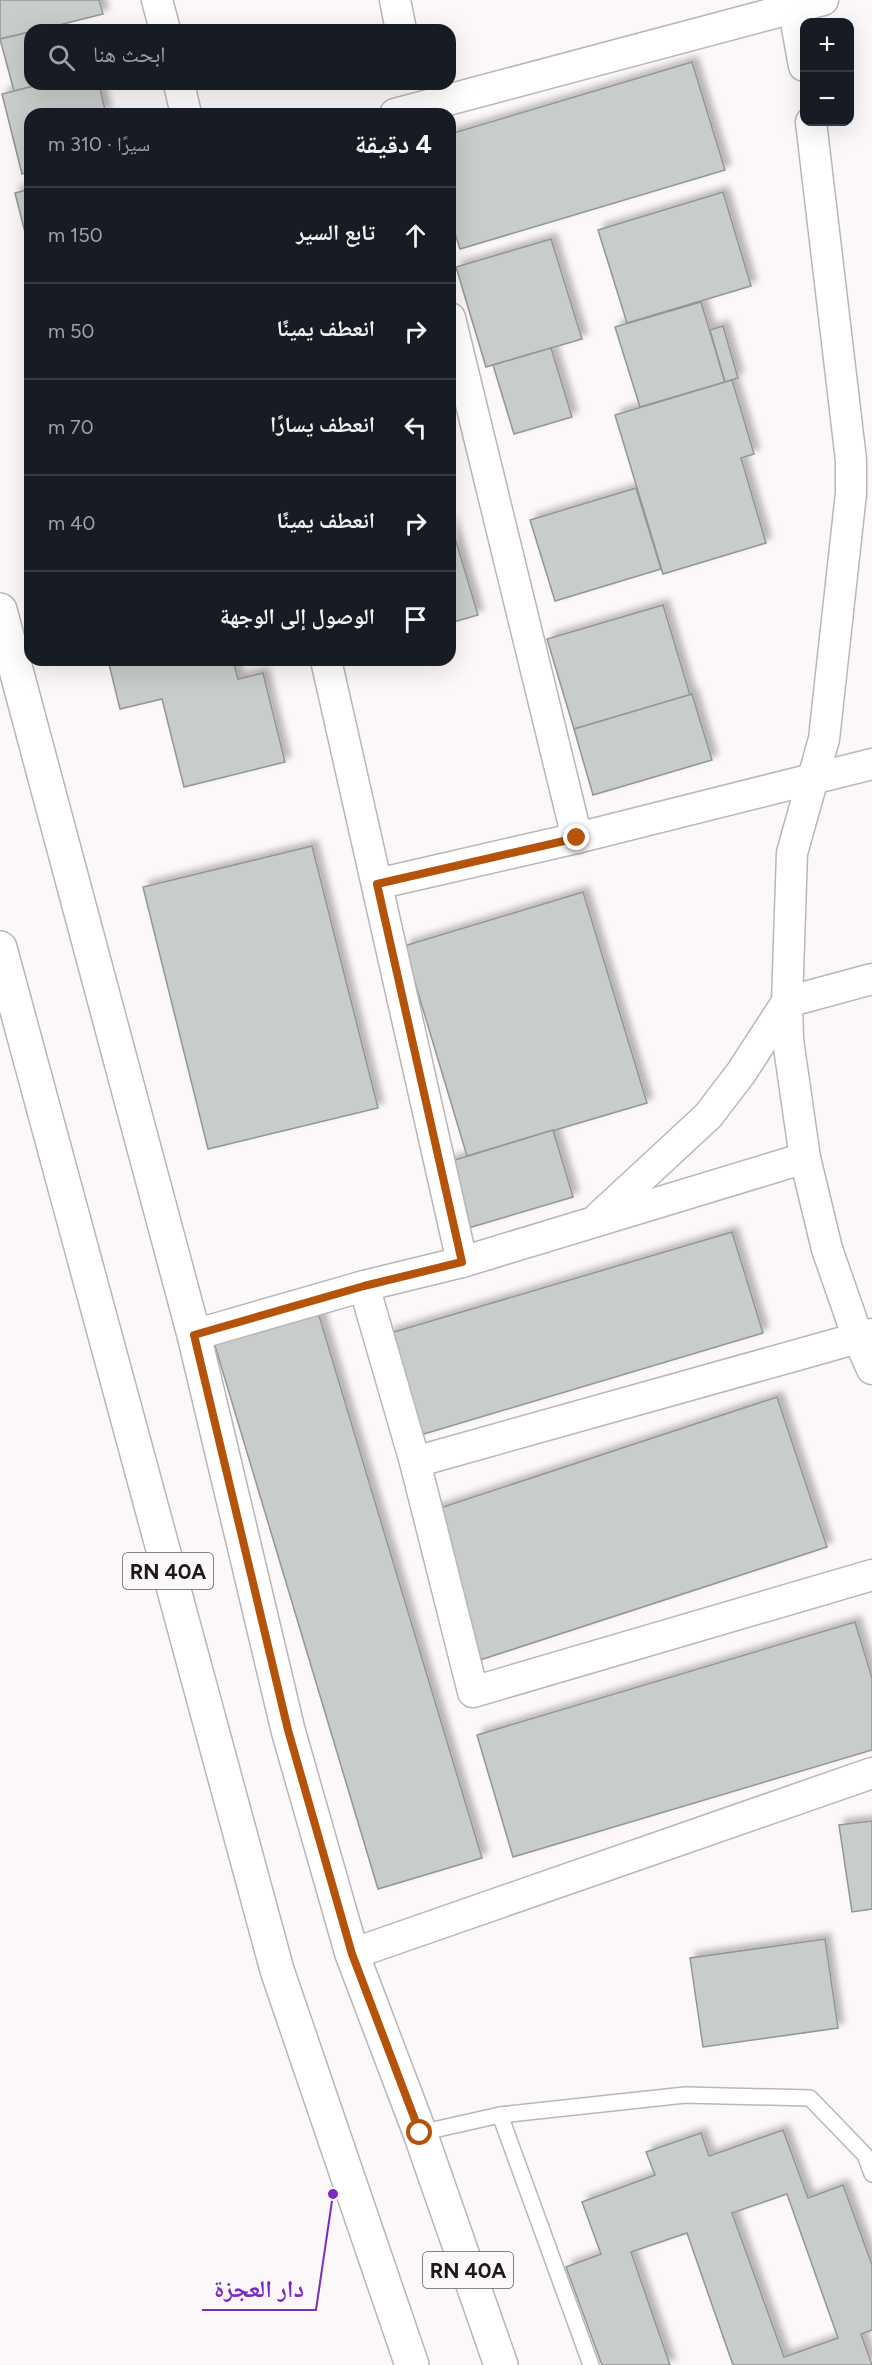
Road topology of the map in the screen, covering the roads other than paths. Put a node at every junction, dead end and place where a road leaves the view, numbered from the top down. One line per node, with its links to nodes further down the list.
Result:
1 (157, 0): 5 (street)
2 (395, 0): 6 (street)
3 (823, 0): 4 (street)
4 (793, 4): 7 (street); 10 (street)
5 (163, 24)
6 (400, 24)
7 (800, 43)
8 (180, 90): 12 (street)
9 (455, 90): 11 (street)
10 (456, 90)
11 (408, 102)
12 (184, 108)
13 (811, 126): 15 (street)
14 (456, 343): 20 (street)
15 (862, 491): 19 (street)
16 (0, 610): 29 (main road, RN 40A)
17 (327, 666): 21 (street)
18 (872, 764): 19 (street)
19 (813, 780): 20 (street); 24 (street)
20 (577, 838): 21 (street)
21 (377, 884): 27 (street)
22 (0, 948): 39 (main road, RN 40A)
23 (872, 979): 24 (street)
24 (787, 1002): 25 (street); 26 (street)
25 (805, 1158): 26 (street); 30 (street)
26 (594, 1222): 27 (street)
27 (462, 1262): 28 (street)
28 (364, 1286): 29 (street); 32 (street)
29 (194, 1335): 35 (main road, RN 40A)
30 (865, 1336): 31 (street); 32 (street)
31 (872, 1369)
32 (415, 1462): 33 (street)
33 (872, 1575)
34 (872, 1773): 35 (street)
35 (352, 1954): 37 (main road, RN 40A)
36 (500, 2115): 37 (lane); 38 (lane); 41 (lane)
37 (420, 2133): 40 (main road, RN 40A)
38 (872, 2174)
39 (412, 2365)
40 (501, 2365)
41 (591, 2365)

